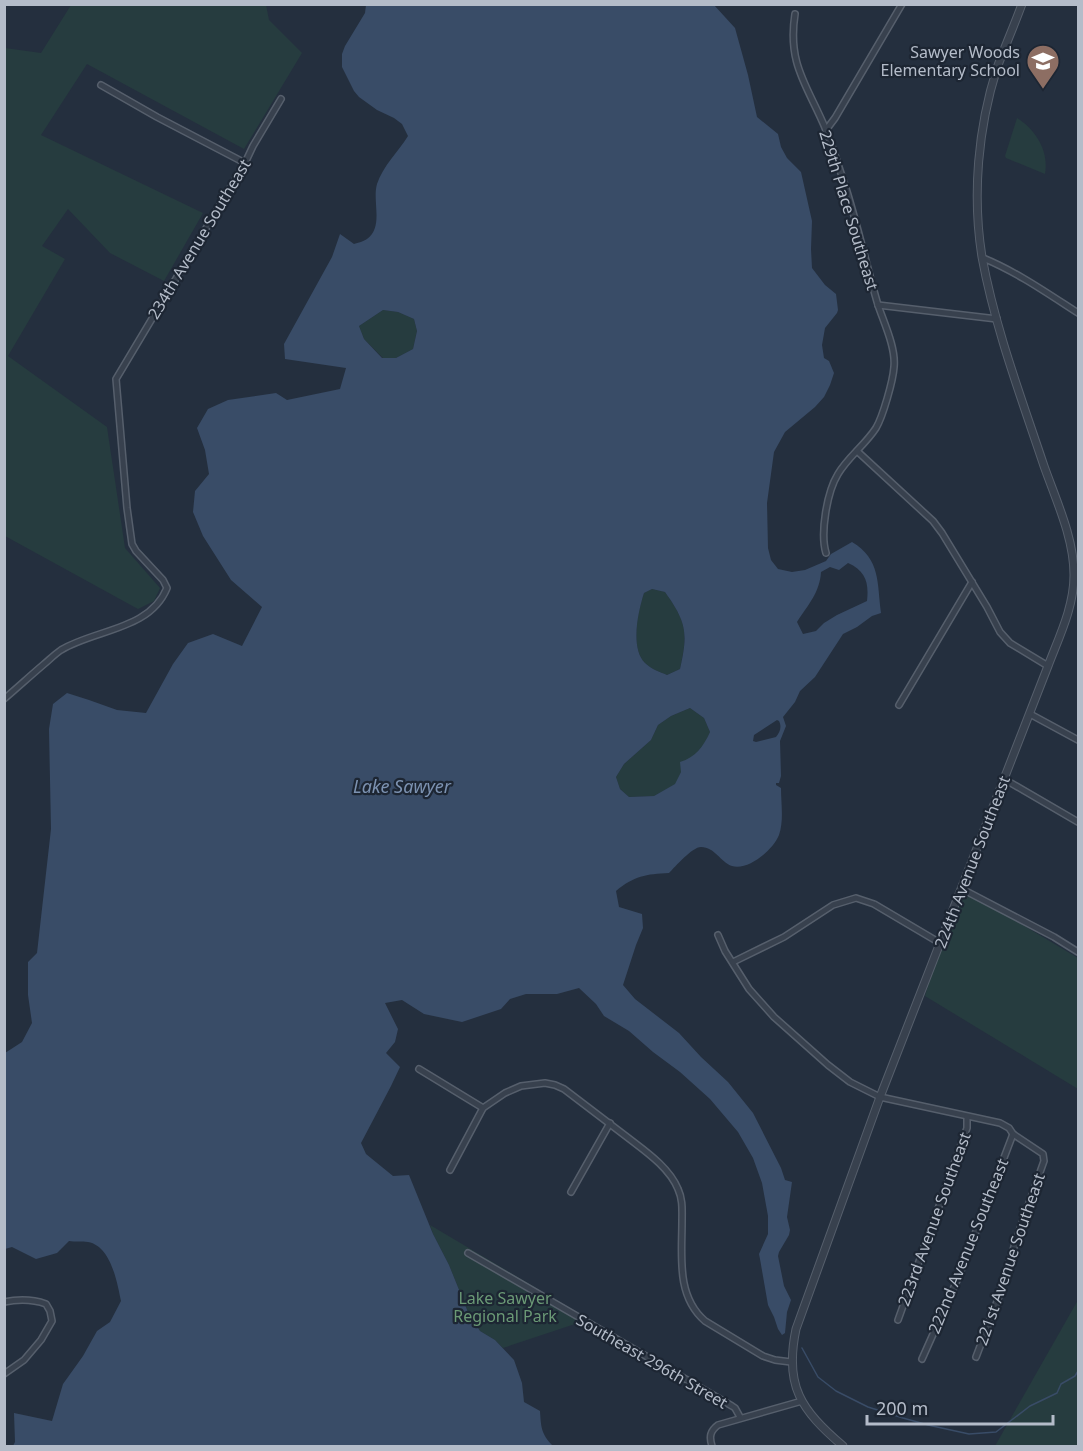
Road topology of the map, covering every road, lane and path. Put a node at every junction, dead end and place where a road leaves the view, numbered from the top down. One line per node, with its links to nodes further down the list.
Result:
1 (902, 4): 6 (street)
2 (1022, 4): 8 (street, 224th Avenue Southeast)
3 (795, 14): 6 (street, 229th Place Southeast)
4 (101, 85): 7 (street)
5 (281, 99): 7 (street, 234th Avenue Southeast)
6 (825, 130): 9 (street, 229th Place Southeast)
7 (245, 163): 16 (street, 234th Avenue Southeast)
8 (983, 258): 10 (street); 11 (street, 224th Avenue Southeast)
9 (878, 305): 11 (street); 12 (street, 229th Place Southeast)
10 (1078, 313)
11 (997, 319): 15 (street, 224th Avenue Southeast)
12 (857, 452): 13 (street, 229th Place Southeast); 14 (street)
13 (826, 553)
14 (972, 582): 15 (street); 17 (street)
15 (1048, 666): 18 (street, 224th Avenue Southeast)
16 (4, 699)
17 (899, 705)
18 (1030, 714): 19 (street); 20 (street, 224th Avenue Southeast)
19 (1078, 740)
20 (1004, 779): 21 (street); 22 (street, 224th Avenue Southeast)
21 (1078, 822)
22 (962, 889): 24 (street, 224th Avenue Southeast); 25 (street)
23 (718, 935): 26 (street)
24 (940, 943): 26 (street); 28 (street, 224th Avenue Southeast)
25 (1078, 952)
26 (733, 962): 28 (street)
27 (419, 1069): 29 (street)
28 (880, 1097): 30 (street); 40 (street, 224th Avenue Southeast)
29 (483, 1107): 31 (street); 33 (street)
30 (967, 1117): 32 (street); 37 (street, 223rd Avenue Southeast)
31 (610, 1123): 34 (street); 40 (street)
32 (1013, 1134): 38 (street, 221st Avenue Southeast); 39 (street, 222nd Avenue Southeast)
33 (450, 1170)
34 (571, 1192)
35 (468, 1253): 43 (street, Southeast 296th Street)
36 (4, 1302): 41 (street)
37 (898, 1320)
38 (976, 1357)
39 (922, 1359)
40 (791, 1362): 42 (street, 224th Avenue Southeast)
41 (4, 1374)
42 (802, 1401): 43 (street); 45 (street)
43 (740, 1418): 44 (street)
44 (712, 1446)
45 (843, 1446)

